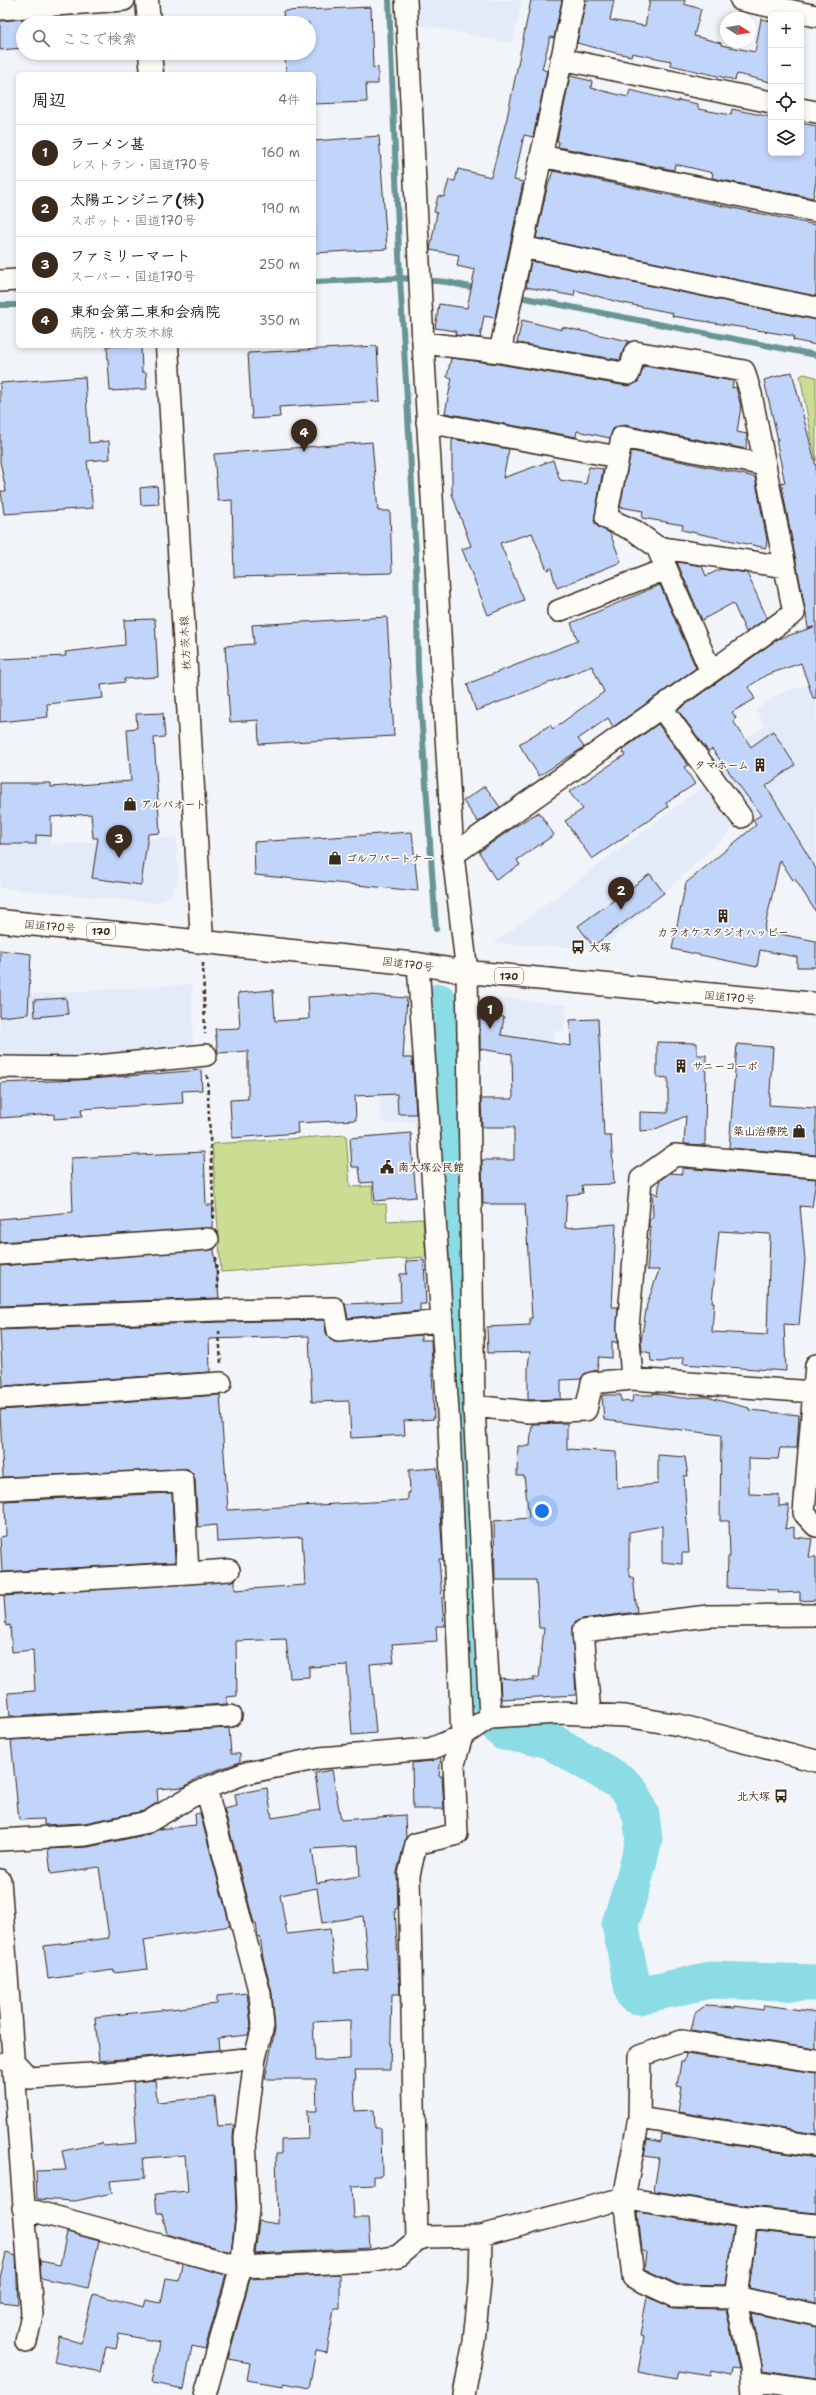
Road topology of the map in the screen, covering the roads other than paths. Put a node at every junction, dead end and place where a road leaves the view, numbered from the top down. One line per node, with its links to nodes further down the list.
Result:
1 (124, 0): 6 (street)
2 (147, 0): 7 (main road)
3 (406, 0): 21 (street)
4 (574, 0): 9 (street)
5 (741, 0): 8 (street)
6 (0, 9)
7 (148, 16)
8 (816, 16)
9 (561, 59): 12 (street); 15 (street)
10 (151, 60): 11 (main road)
11 (152, 72)
12 (768, 101)
13 (804, 110): 14 (street)
14 (816, 112)
15 (541, 156): 16 (street); 17 (street)
16 (816, 211)
17 (522, 247): 20 (street); 23 (street)
18 (16, 280): 19 (street)
19 (0, 281)
20 (816, 308)
21 (423, 343): 23 (street); 24 (street)
22 (167, 348): 36 (main road, 枚方茨木線)
23 (500, 352): 26 (street)
24 (428, 422): 25 (street); 34 (street)
25 (618, 457): 26 (street); 27 (street)
26 (765, 465): 28 (street)
27 (656, 547): 28 (street); 29 (street)
28 (785, 567): 31 (street)
29 (666, 569): 30 (street); 31 (street)
30 (558, 611)
31 (711, 672): 32 (street)
32 (661, 707): 33 (street); 34 (street)
33 (741, 817)
34 (453, 855): 38 (street)
35 (0, 921): 36 (main road, 国道170号 / 170)
36 (202, 940): 37 (main road, 国道170号 / 170)
37 (418, 964): 38 (main road, 国道170号 / 170); 46 (street)
38 (467, 972): 39 (main road, 国道170号 / 170); 52 (street)
39 (816, 1004)
40 (206, 1055): 41 (street)
41 (0, 1067)
42 (816, 1167): 48 (street)
43 (212, 1239): 44 (street)
44 (0, 1254)
45 (0, 1318): 46 (street)
46 (442, 1320): 63 (street)
47 (816, 1365): 50 (street)
48 (632, 1379): 50 (street); 52 (street)
49 (221, 1383): 51 (street)
50 (814, 1392): 54 (street)
51 (0, 1398)
52 (474, 1406): 61 (street)
53 (0, 1490): 56 (street)
54 (816, 1526)
55 (229, 1570): 56 (street)
56 (188, 1573): 57 (street)
57 (0, 1584)
58 (816, 1615): 59 (street)
59 (590, 1714): 61 (street); 64 (street)
60 (231, 1716): 62 (street)
61 (490, 1717): 63 (street)
62 (0, 1729)
63 (462, 1736): 65 (street); 78 (street)
64 (816, 1761)
65 (206, 1788): 66 (street); 68 (street)
66 (0, 1840)
67 (0, 1880): 69 (street)
68 (255, 2058): 69 (street); 79 (street)
69 (7, 2061): 74 (street)
70 (816, 2061): 71 (street)
71 (639, 2118): 72 (street); 73 (street)
72 (816, 2146)
73 (624, 2198): 75 (street); 77 (street); 80 (street)
74 (23, 2208): 79 (street); 82 (street)
75 (747, 2218): 76 (street); 80 (street)
76 (816, 2225)
77 (481, 2236): 78 (street); 86 (street)
78 (418, 2240): 79 (street)
79 (241, 2267): 85 (street)
80 (736, 2298): 81 (street); 83 (street)
81 (816, 2314)
82 (26, 2342)
83 (753, 2388): 84 (street)
84 (816, 2390)
85 (205, 2395)
86 (464, 2395)

